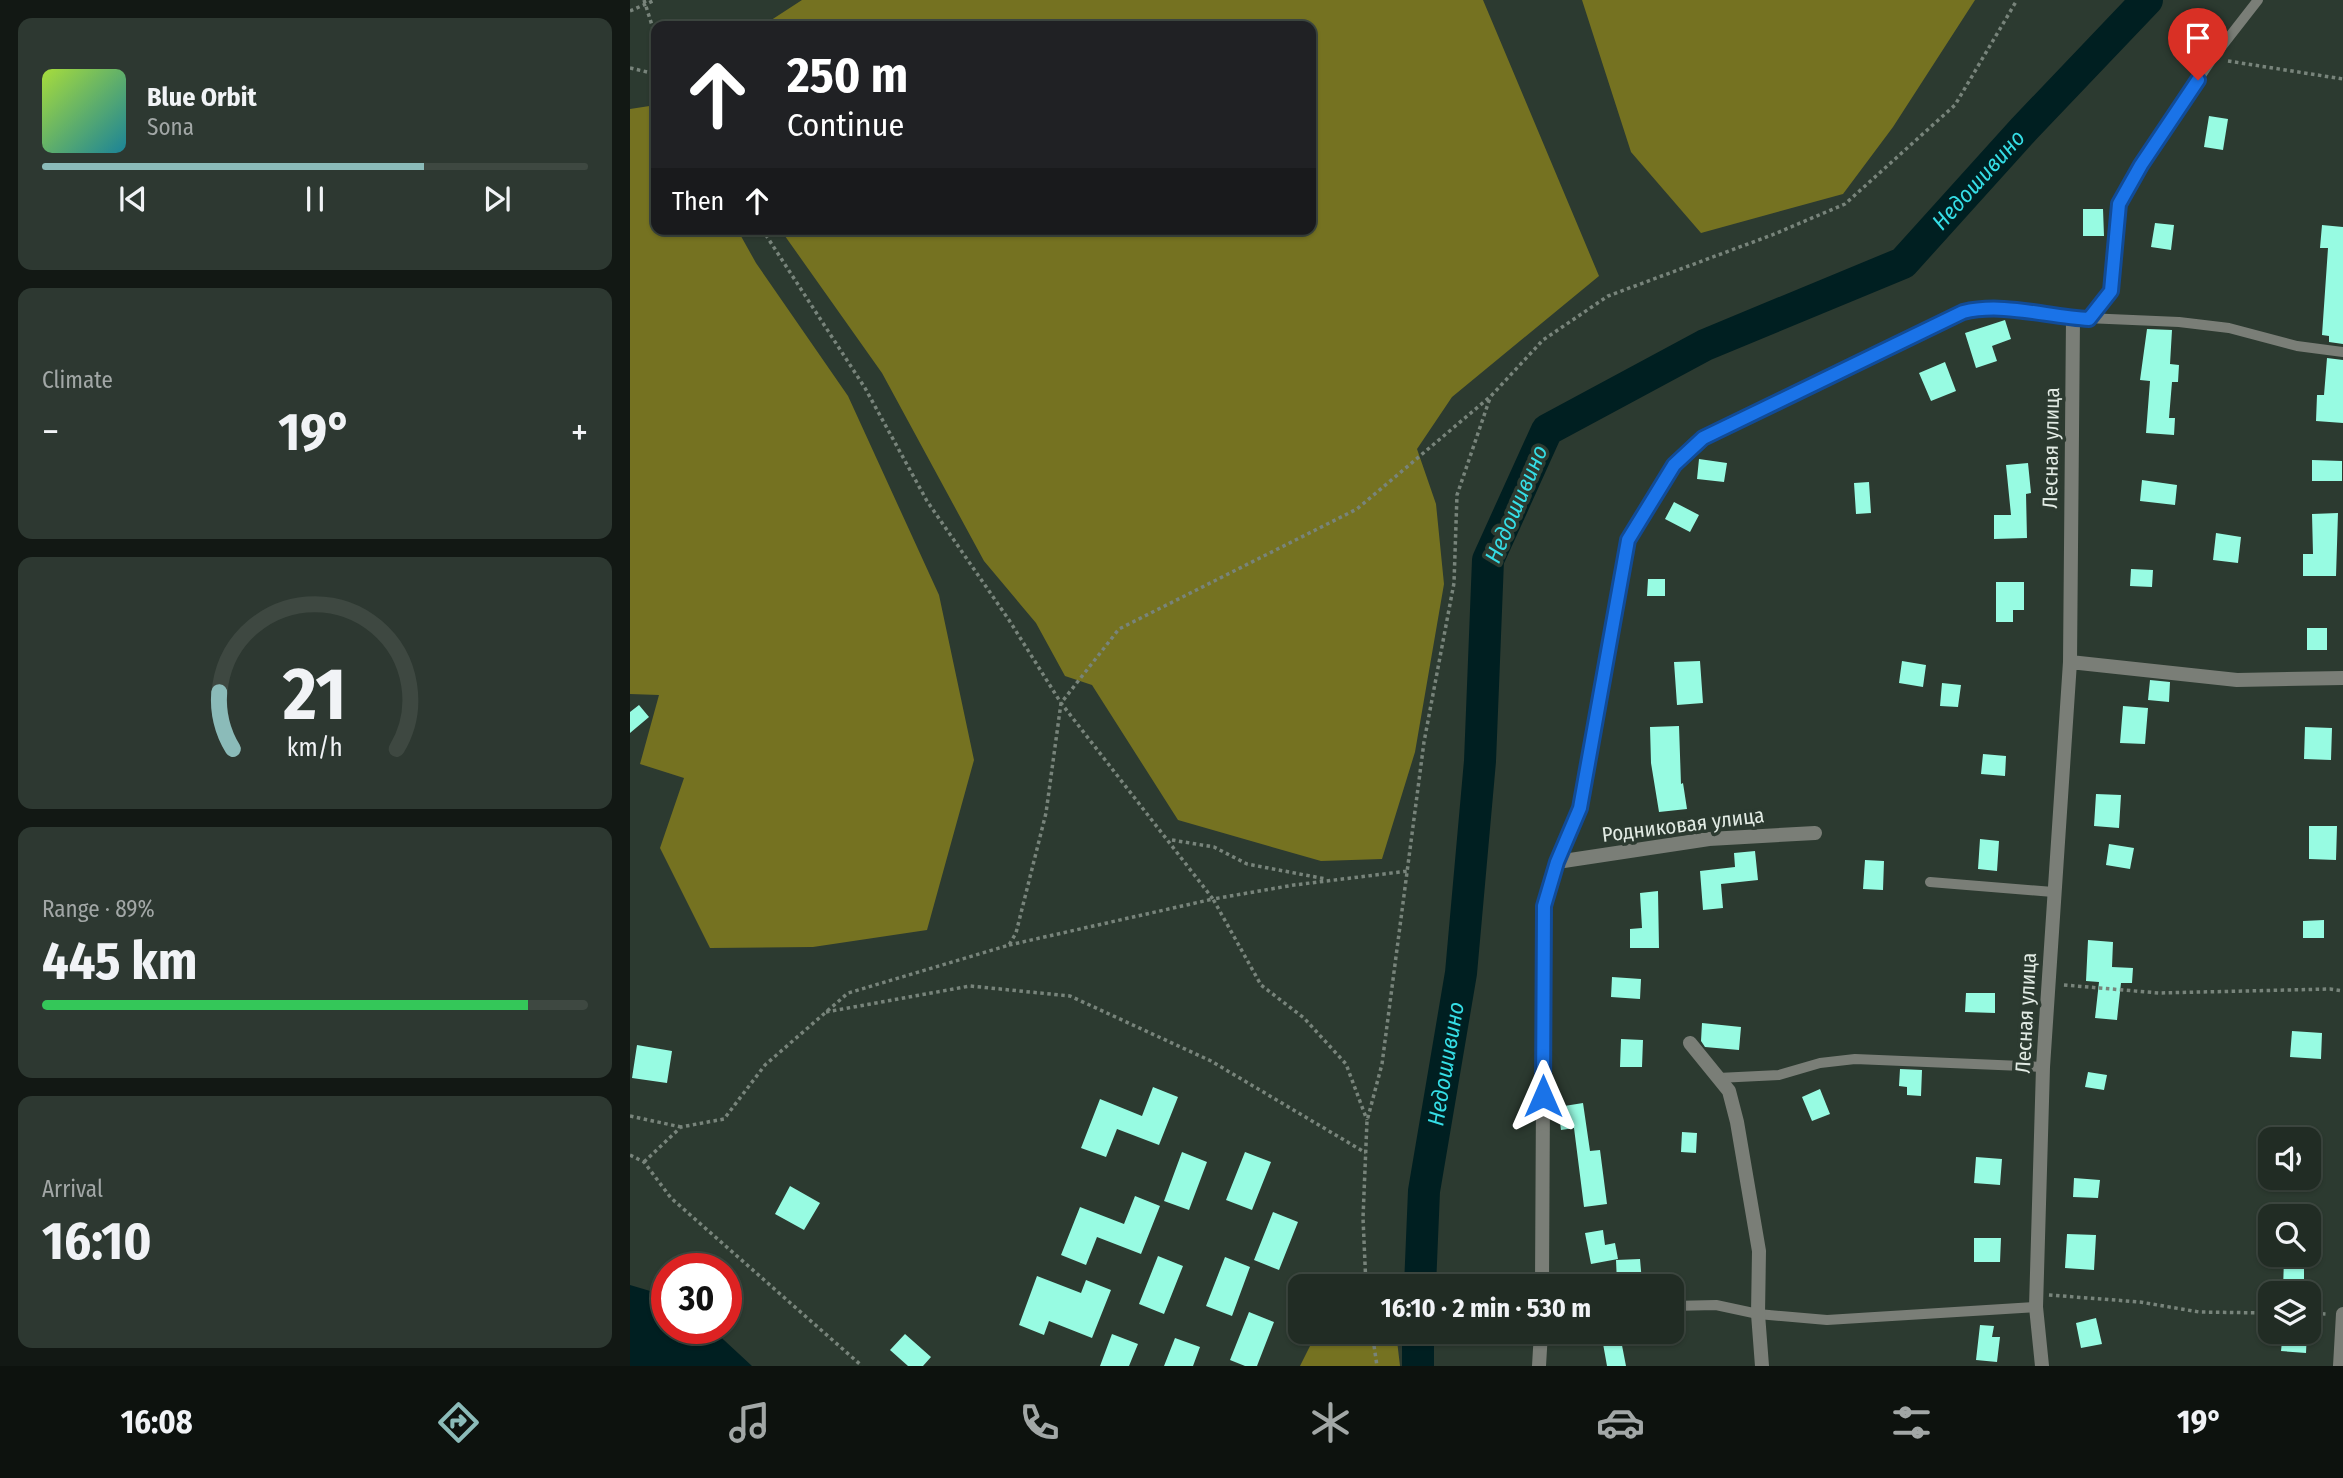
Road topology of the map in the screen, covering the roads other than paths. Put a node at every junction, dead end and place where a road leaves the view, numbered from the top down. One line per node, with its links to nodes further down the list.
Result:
1 (2258, 0): 3 (lane)
2 (2073, 318): 3 (lane); 5 (street); 7 (street, Лесная улица)
3 (2089, 319): 4 (lane)
4 (2343, 352)
5 (1822, 380): 6 (lane)
6 (1674, 465): 10 (street, Родниковая улица)
7 (2070, 662): 8 (street); 12 (street, Лесная улица)
8 (2343, 678)
9 (1815, 833): 10 (street, Родниковая улица)
10 (1557, 862): 16 (street, Родниковая улица)
11 (1930, 882): 12 (lane)
12 (2053, 892): 14 (street, Лесная улица)
13 (1690, 1043): 15 (street)
14 (2043, 1067): 15 (lane); 17 (street, Лесная улица)
15 (1718, 1078): 19 (street)
16 (1542, 1274)
17 (2037, 1301): 19 (lane); 24 (street, Лесная улица)
18 (1684, 1306): 19 (lane)
19 (1758, 1314): 23 (street)
20 (2343, 1314): 25 (street)
21 (1540, 1344): 22 (street)
22 (1539, 1366)
23 (1762, 1366)
24 (2042, 1366)
25 (2340, 1366)

